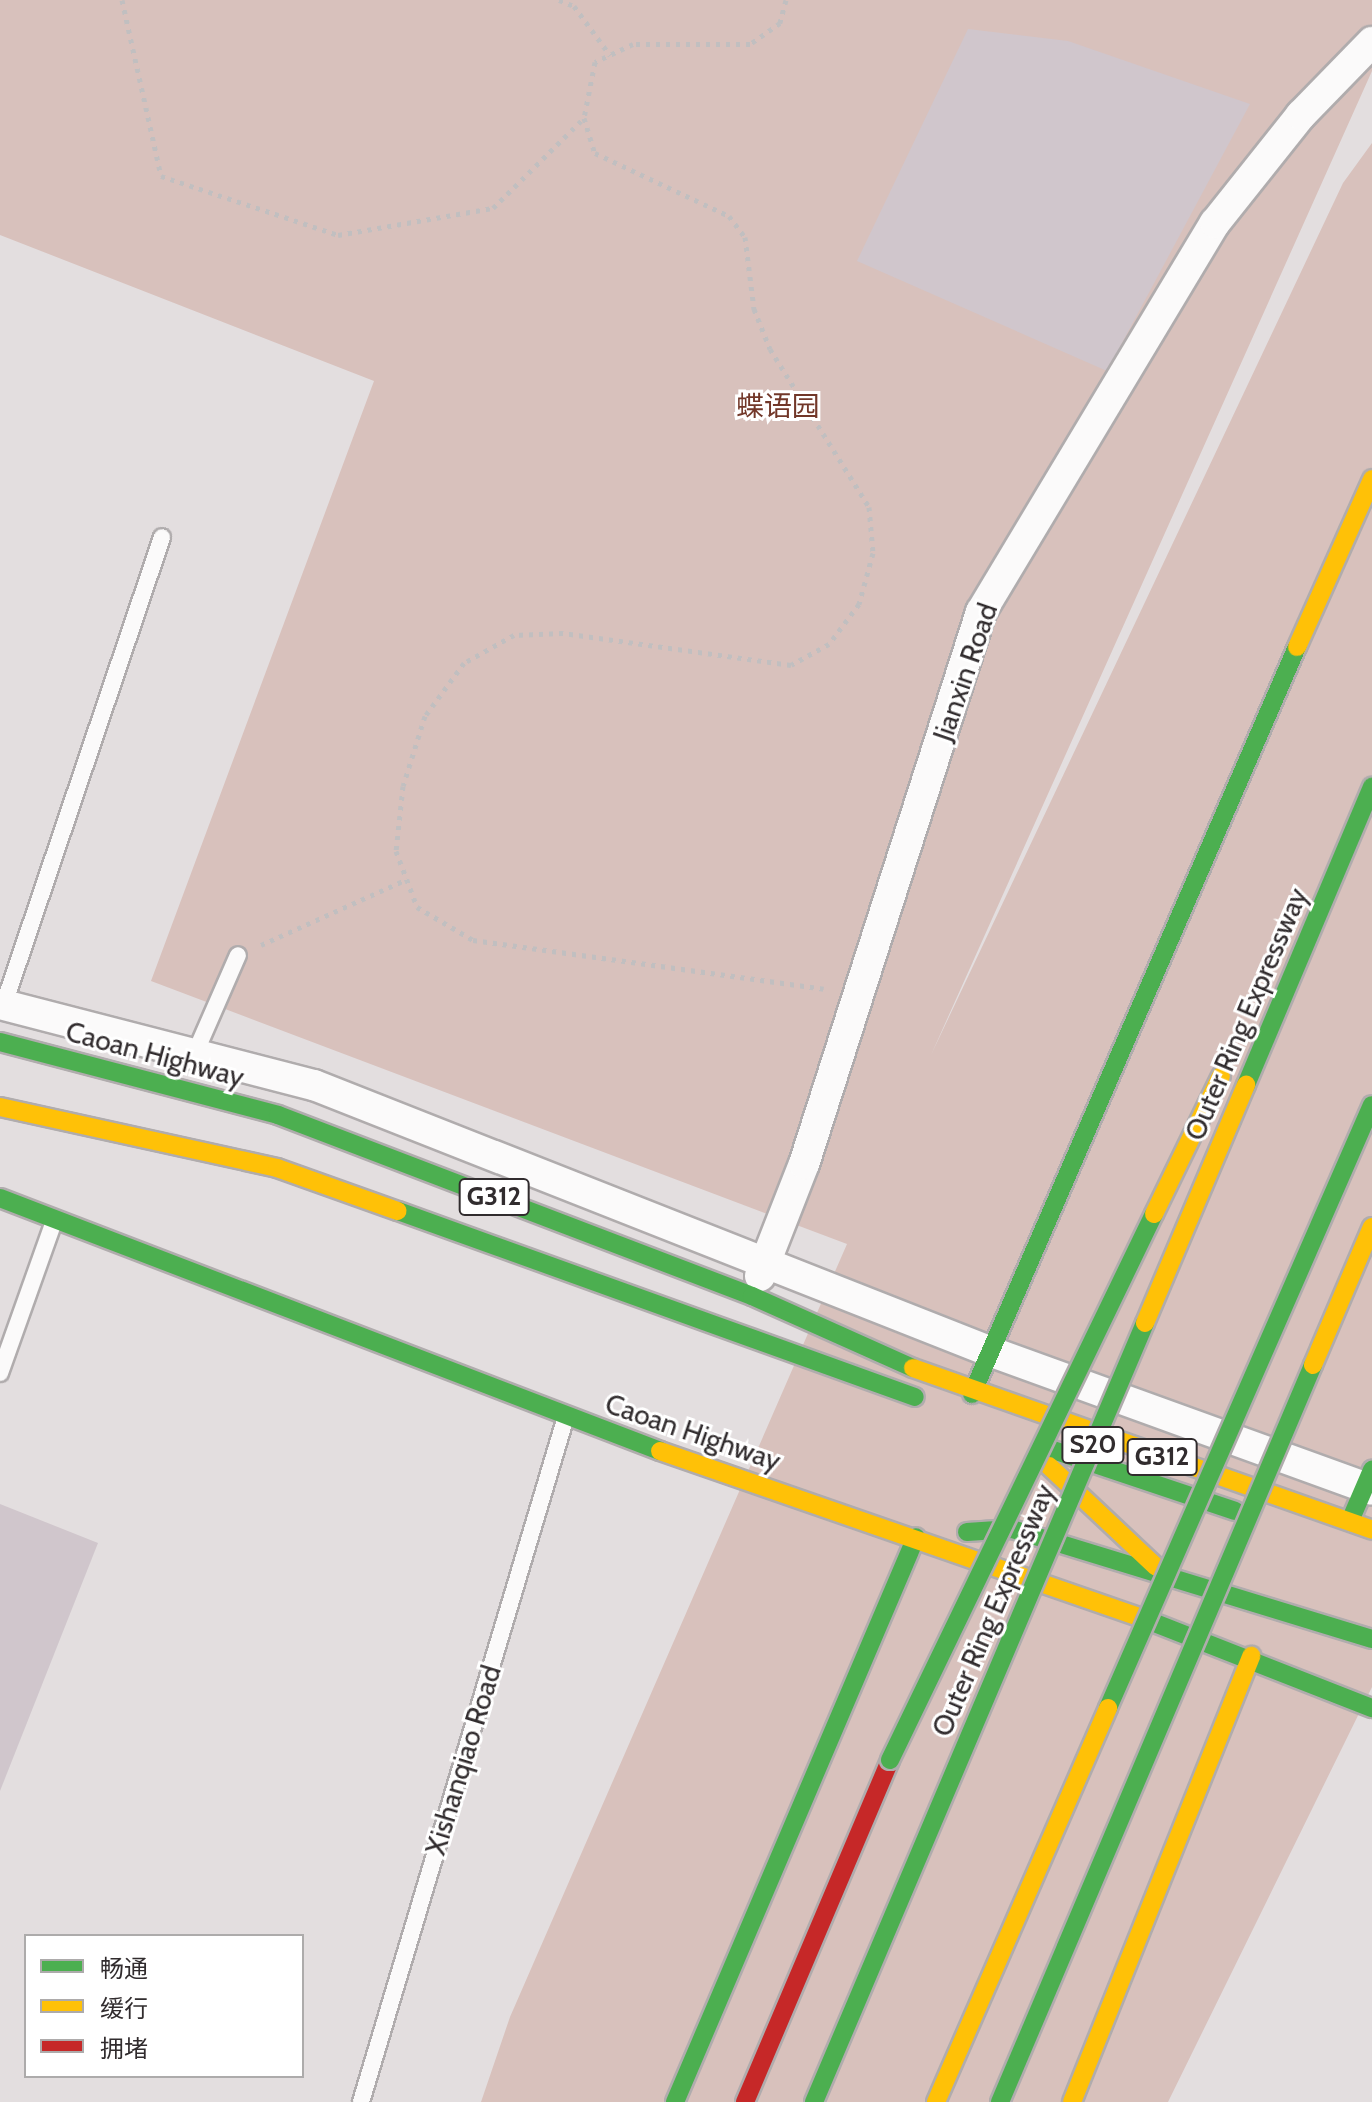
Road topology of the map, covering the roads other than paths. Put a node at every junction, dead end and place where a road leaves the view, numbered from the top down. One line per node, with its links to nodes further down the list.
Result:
1 (1372, 42): 17 (street, Jianxin Road)
2 (1372, 479): 19 (highway)
3 (162, 537): 6 (lane)
4 (1372, 784): 7 (highway, bridge); 36 (highway, Outer Ring Expressway / S20, bridge)
5 (238, 955): 10 (lane)
6 (1, 1008): 10 (street)
7 (1249, 1022)
8 (0, 1042): 11 (highway, Caoan Highway / G312)
9 (1234, 1050): 35 (highway, bridge)
10 (195, 1053): 11 (lane); 17 (street)
11 (181, 1090): 18 (highway, Caoan Highway / G312)
12 (1372, 1105): 37 (highway, bridge)
13 (0, 1107): 22 (highway)
14 (0, 1198): 15 (highway, Caoan Highway)
15 (55, 1220): 20 (lane); 23 (highway, Caoan Highway)
16 (1372, 1227): 38 (highway, bridge)
17 (767, 1260): 18 (street, Jianxin Road); 19 (street)
18 (752, 1296): 21 (highway, Caoan Highway / G312)
19 (989, 1351): 21 (highway); 25 (street)
20 (0, 1373)
21 (972, 1394): 24 (highway); 26 (highway, Caoan Highway / G312)
22 (943, 1408)
23 (566, 1418): 28 (highway, Caoan Highway); 33 (lane, Xishanqiao Road)
24 (1012, 1431): 26 (highway); 29 (highway)
25 (1370, 1482): 26 (highway)
26 (1350, 1521): 27 (highway, Caoan Highway / G312)
27 (1372, 1530)
28 (916, 1537): 29 (highway); 31 (highway, Caoan Highway); 34 (highway)
29 (1163, 1573): 30 (highway); 31 (highway)
30 (1372, 1639)
31 (1251, 1656): 32 (highway, Caoan Highway); 39 (highway)
32 (1372, 1708)
33 (361, 2102)
34 (675, 2102)
35 (745, 2102)
36 (814, 2102)
37 (936, 2102)
38 (1000, 2102)
39 (1072, 2102)

